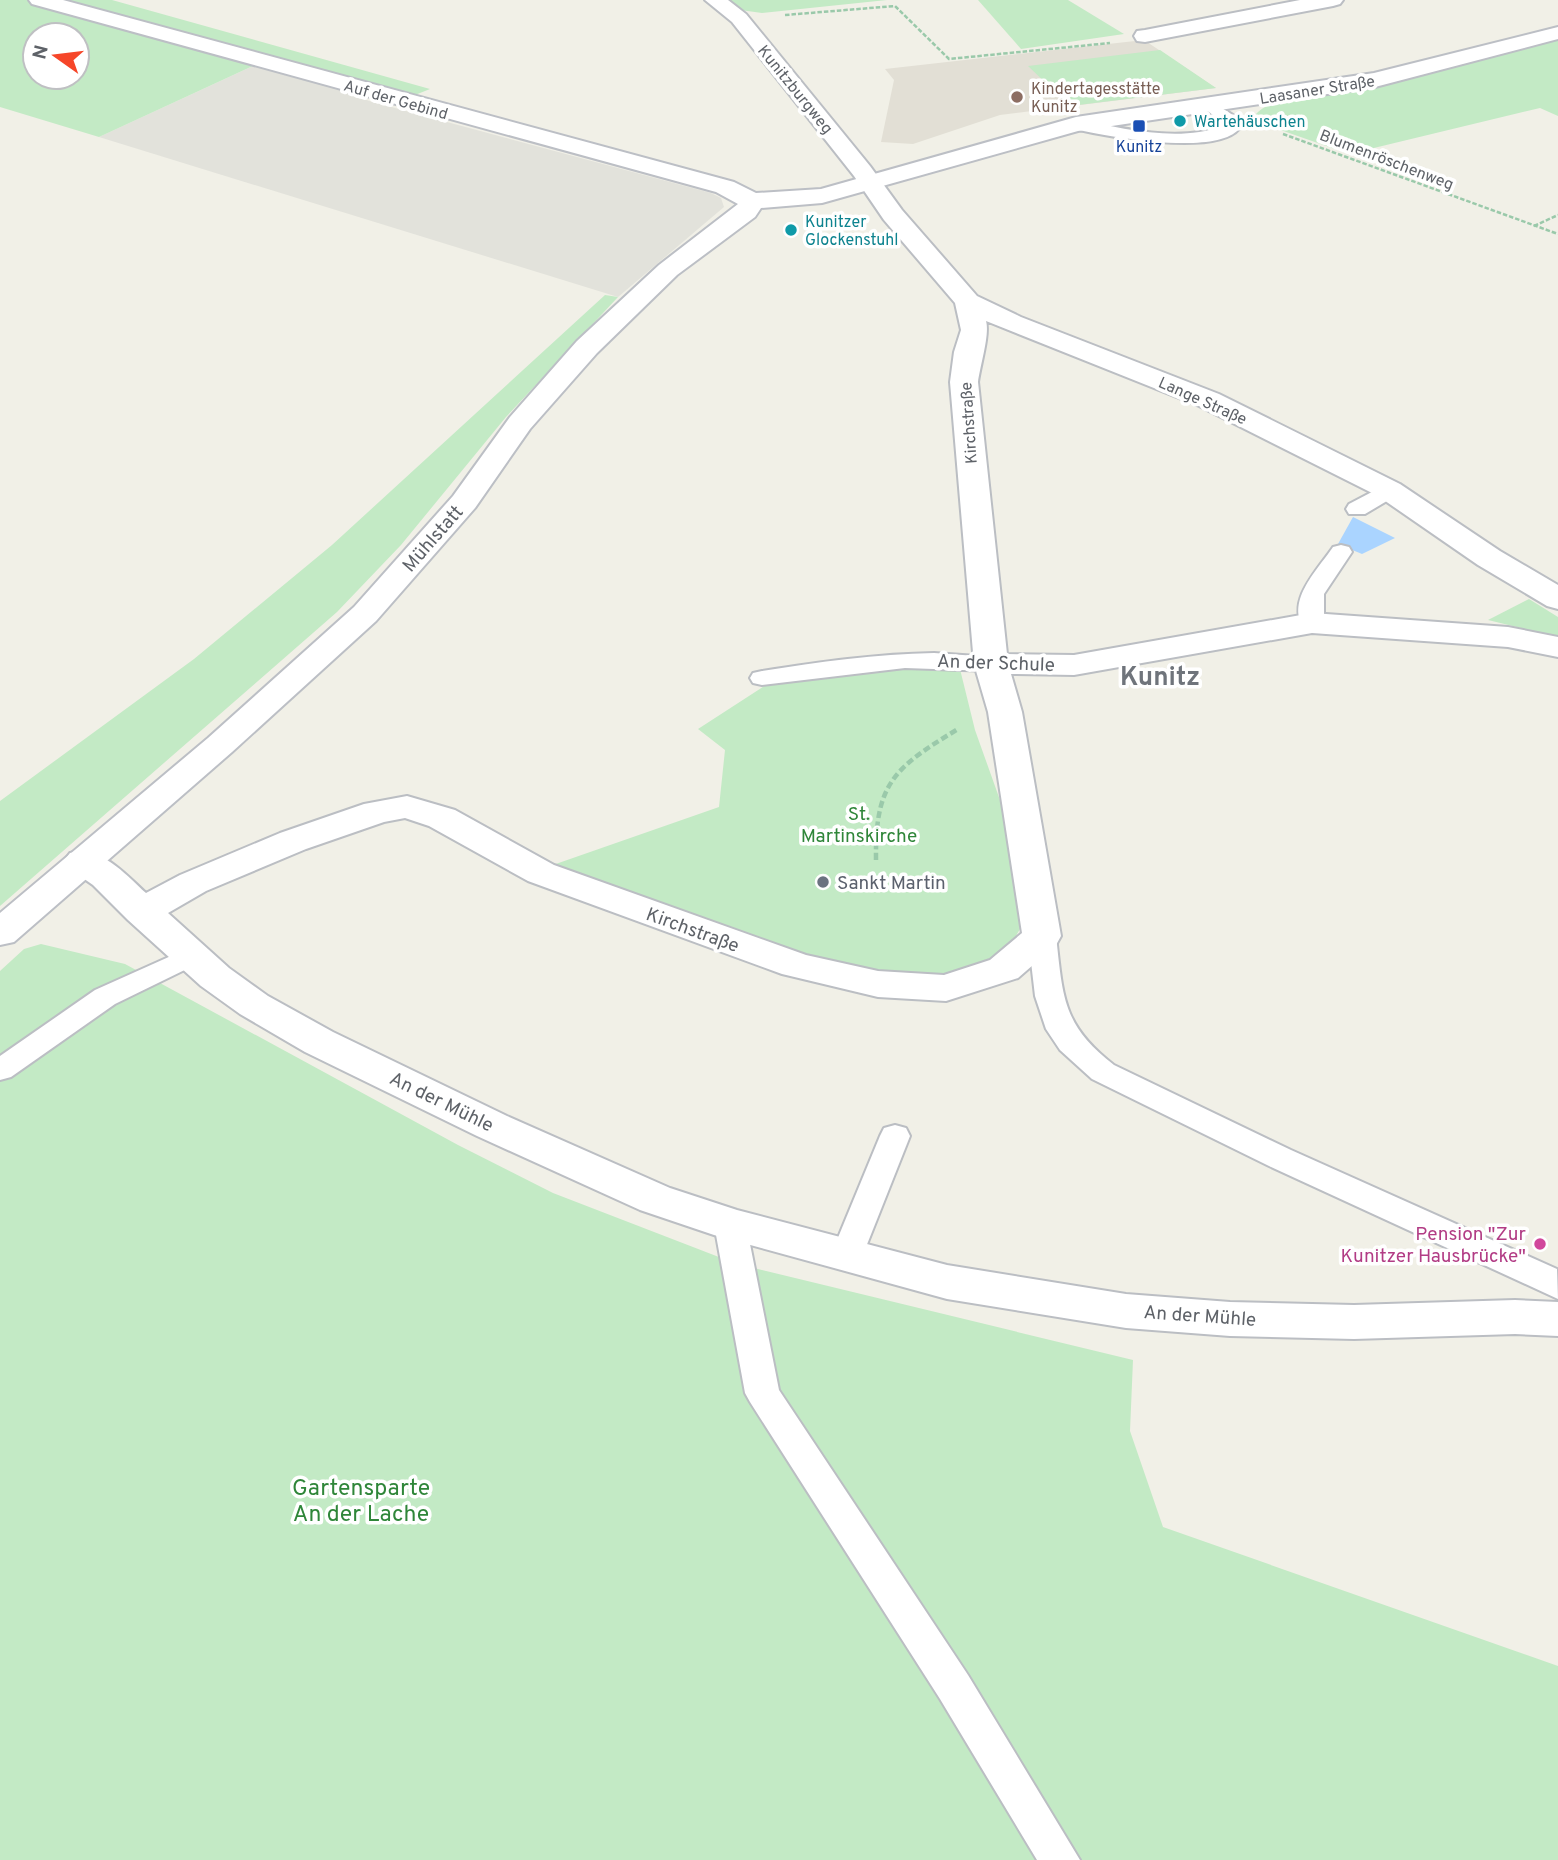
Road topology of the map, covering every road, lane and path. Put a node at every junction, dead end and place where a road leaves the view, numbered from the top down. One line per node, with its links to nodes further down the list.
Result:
1 (39, 0): 12 (street, Auf der Gebind)
2 (715, 0): 4 (street, Kunitzburgweg)
3 (1332, 0): 6 (street)
4 (739, 18): 7 (path); 11 (street, Kunitzburgweg)
5 (1558, 33): 8 (street, Laasaner Straße)
6 (1145, 36)
7 (1090, 46)
8 (1209, 105): 9 (lane); 10 (street, Laasaner Straße)
9 (1230, 121): 10 (lane); 14 (path, Blumenröschenweg)
10 (1076, 124): 11 (street, Laasaner Straße)
11 (870, 184): 12 (street); 16 (street, Lange Straße)
12 (752, 201): 27 (street, Mühlstatt)
13 (1558, 215): 14 (path)
14 (1533, 226): 15 (path, Blumenröschenweg)
15 (1558, 234)
16 (968, 302): 17 (street, Lange Straße); 23 (street, Kirchstraße)
17 (1389, 490): 18 (lane); 20 (street, Lange Straße)
18 (1357, 509)
19 (1340, 552): 21 (lane)
20 (1558, 599)
21 (1312, 623): 22 (street, An der Schule); 23 (street, An der Schule)
22 (1558, 647)
23 (991, 664): 24 (lane, An der Schule); 25 (street, Kirchstraße)
24 (762, 678)
25 (1005, 712): 26 (path); 30 (street, Kirchstraße)
26 (876, 860)
27 (83, 861): 28 (street, An der Mühle); 29 (street, Mühlstatt)
28 (141, 912): 30 (street, Kirchstraße); 31 (street, An der Mühle)
29 (0, 933)
30 (1042, 936): 36 (lane)
31 (191, 956): 32 (lane); 34 (street, An der Mühle)
32 (0, 1070)
33 (895, 1136): 35 (lane)
34 (730, 1224): 35 (street, An der Mühle); 38 (lane)
35 (846, 1257): 37 (street, An der Mühle)
36 (1558, 1287)
37 (1558, 1319)
38 (1060, 1860)

